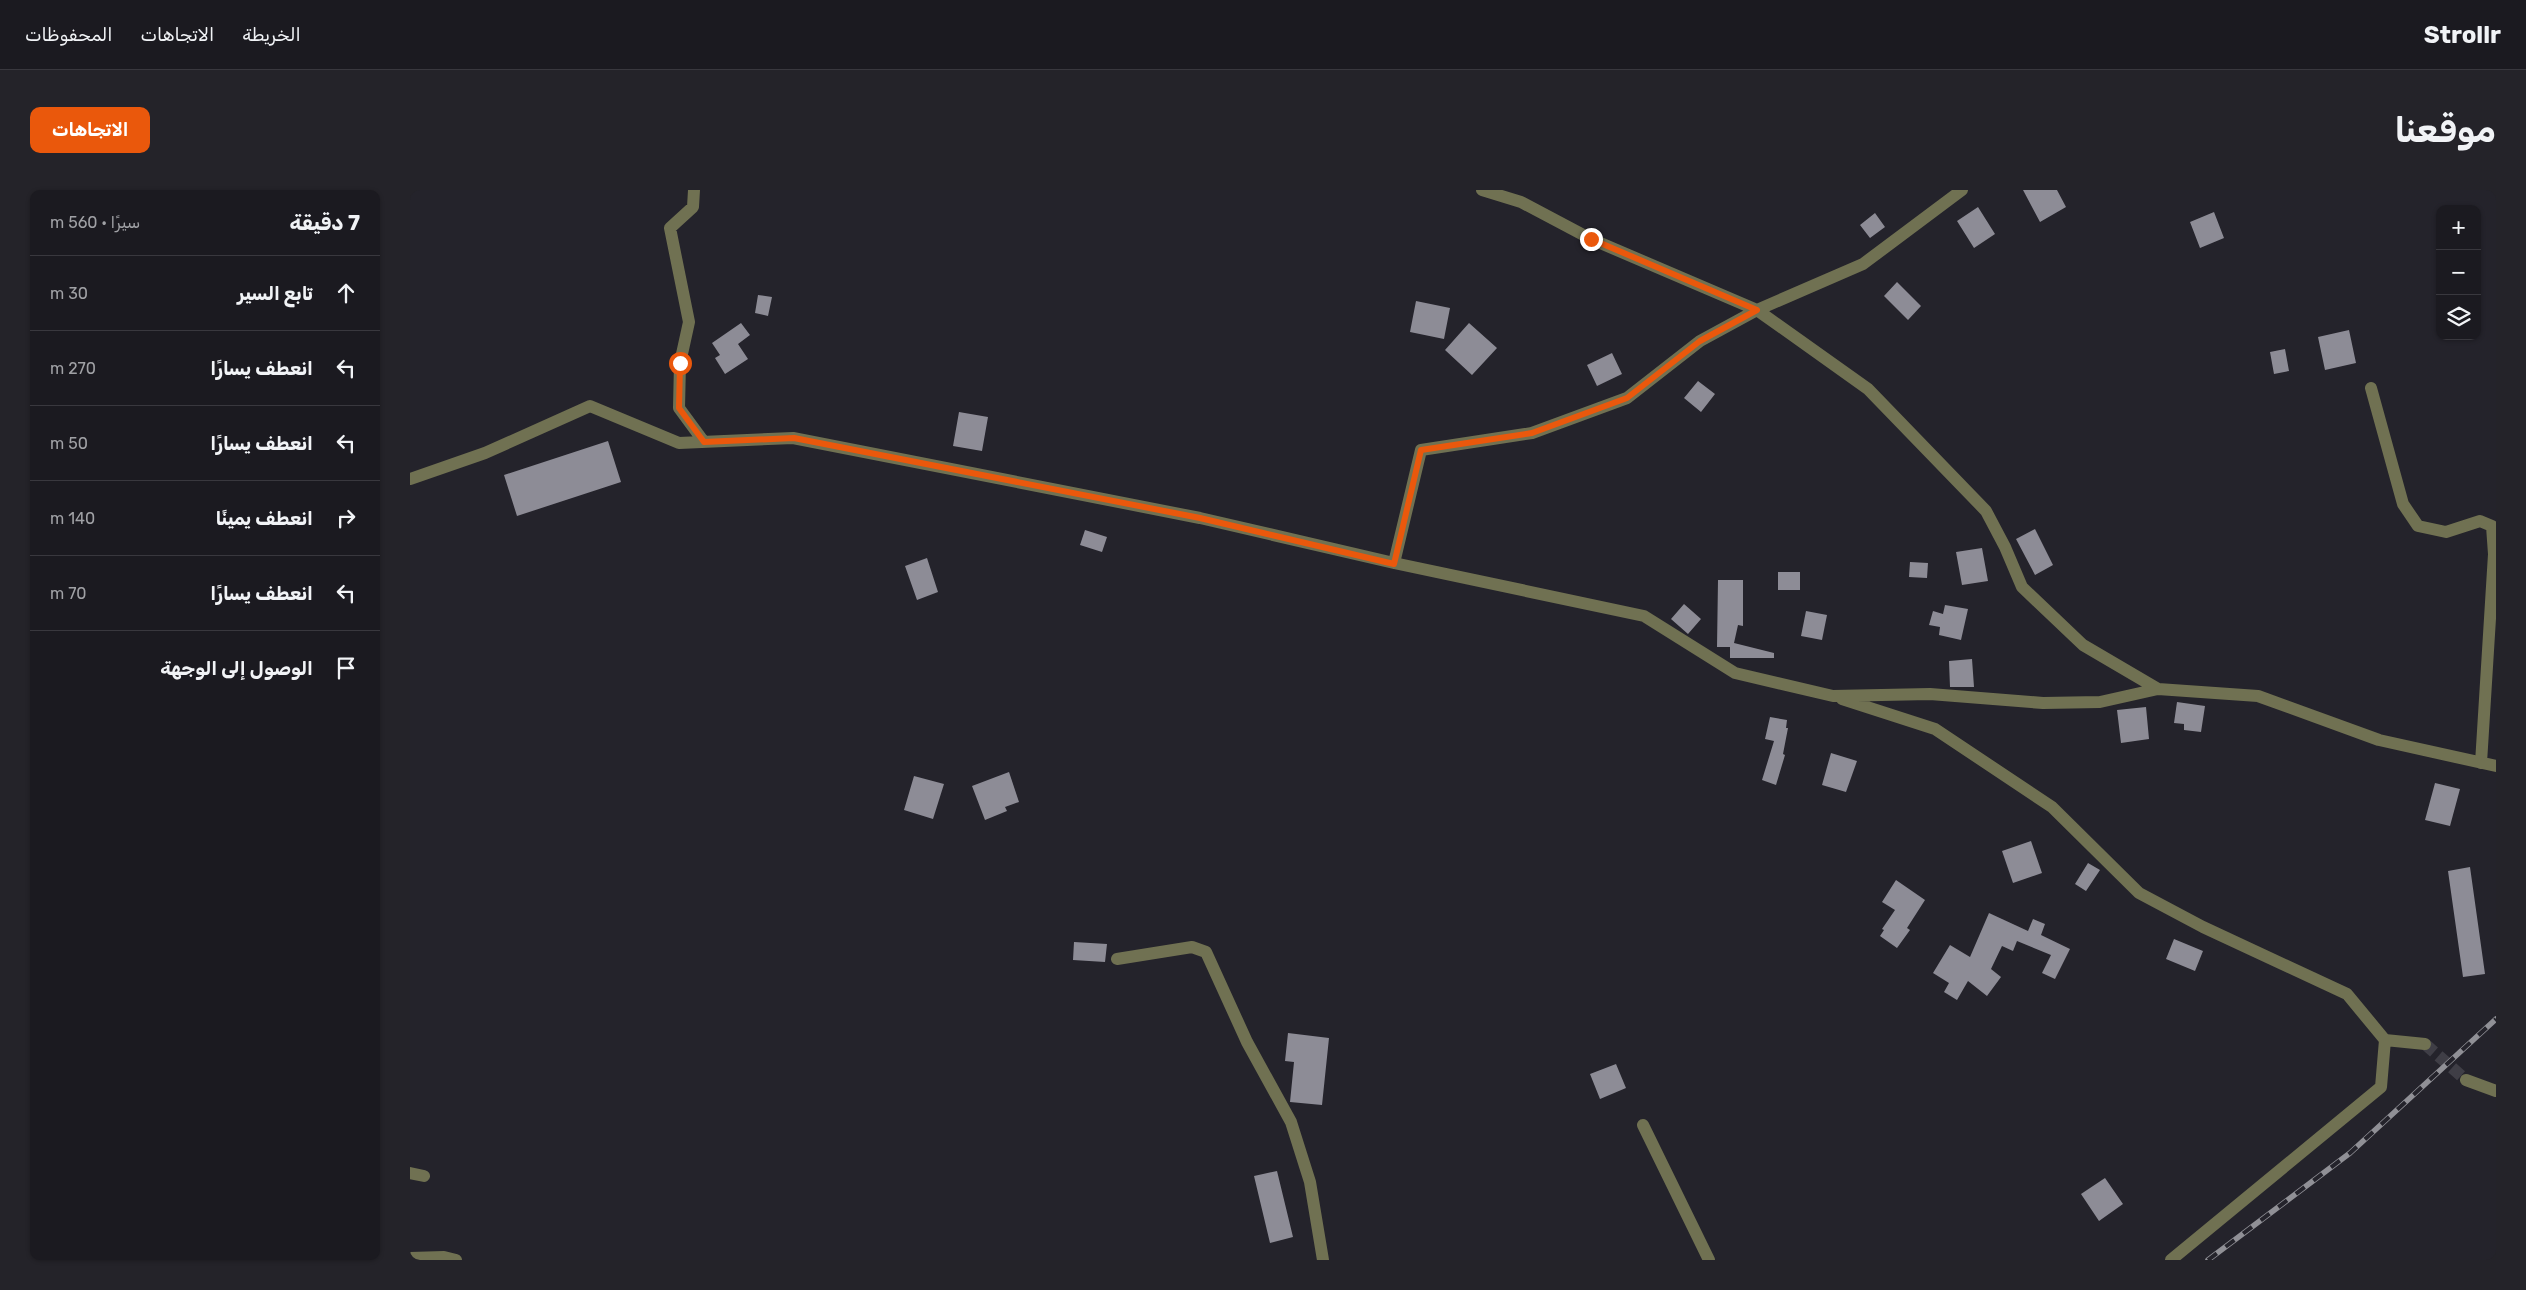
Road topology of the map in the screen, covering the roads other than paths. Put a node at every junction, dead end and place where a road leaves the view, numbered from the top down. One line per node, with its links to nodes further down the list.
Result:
1 (694, 190): 6 (street)
2 (1482, 190): 4 (street)
3 (1962, 190): 4 (street)
4 (1757, 310): 8 (street); 9 (street)
5 (2371, 388): 11 (street)
6 (704, 442): 7 (street); 8 (street)
7 (410, 479)
8 (1394, 564): 10 (street)
9 (2158, 690): 10 (street); 11 (street)
10 (1833, 696): 14 (street)
11 (2481, 763): 12 (street)
12 (2496, 766)
13 (1117, 959): 23 (street)
14 (2385, 1040): 15 (street); 25 (street)
15 (2425, 1044)
16 (2466, 1080): 17 (street)
17 (2496, 1092)
18 (1643, 1125): 24 (street)
19 (410, 1173): 20 (street)
20 (424, 1176)
21 (410, 1258): 22 (street)
22 (456, 1260)
23 (1323, 1260)
24 (1709, 1260)
25 (2171, 1260)

